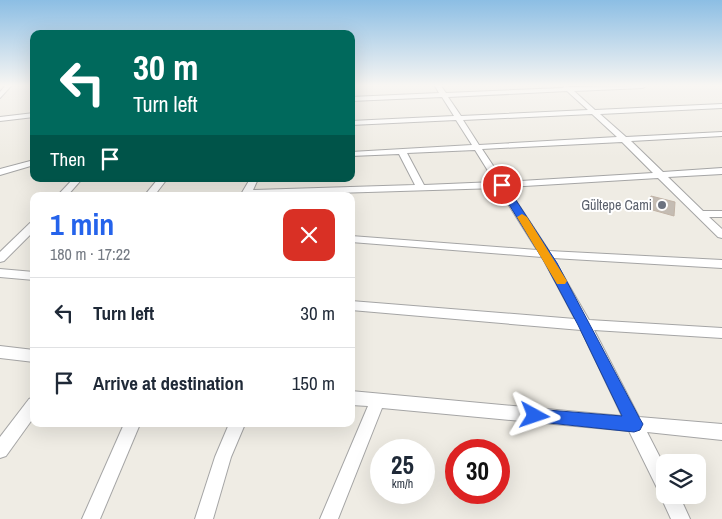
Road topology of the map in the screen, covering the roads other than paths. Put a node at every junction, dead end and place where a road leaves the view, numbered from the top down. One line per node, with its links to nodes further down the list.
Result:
1 (454, 110): 6 (street)
2 (592, 110): 4 (street)
3 (645, 110): 4 (street)
4 (595, 113): 6 (street); 10 (street)
5 (30, 115): 7 (street)
6 (459, 117): 8 (street); 11 (street)
7 (0, 119)
8 (355, 123)
9 (722, 134): 10 (street)
10 (625, 140): 11 (street); 18 (street)
11 (479, 148): 12 (street); 21 (street)
12 (402, 152): 13 (street); 22 (street)
13 (355, 154)
14 (30, 163): 16 (street)
15 (30, 170): 16 (street)
16 (5, 171)
17 (722, 171): 18 (street)
18 (660, 175): 21 (street); 26 (street)
19 (75, 182): 23 (street)
20 (161, 182): 24 (street)
21 (502, 185): 22 (street); 31 (street)
22 (421, 188): 25 (street)
23 (66, 192)
24 (152, 192)
25 (321, 192)
26 (702, 214): 27 (street); 29 (street)
27 (722, 214)
28 (30, 229): 32 (street)
29 (722, 235)
30 (355, 239): 31 (street)
31 (545, 254): 33 (street); 37 (street)
32 (0, 258)
33 (722, 264)
34 (0, 273): 35 (street)
35 (30, 276)
36 (355, 305): 37 (street)
37 (585, 325): 38 (street); 44 (street)
38 (722, 333)
39 (0, 352): 40 (street)
40 (30, 356)
41 (355, 399): 42 (street)
42 (377, 402): 44 (street); 53 (street)
43 (30, 409): 48 (street)
44 (634, 424): 47 (street); 49 (street)
45 (131, 427): 51 (street)
46 (236, 427): 52 (street)
47 (722, 432)
48 (0, 450)
49 (656, 468)
50 (674, 504): 54 (street)
51 (91, 519)
52 (204, 519)
53 (329, 519)
54 (681, 519)

